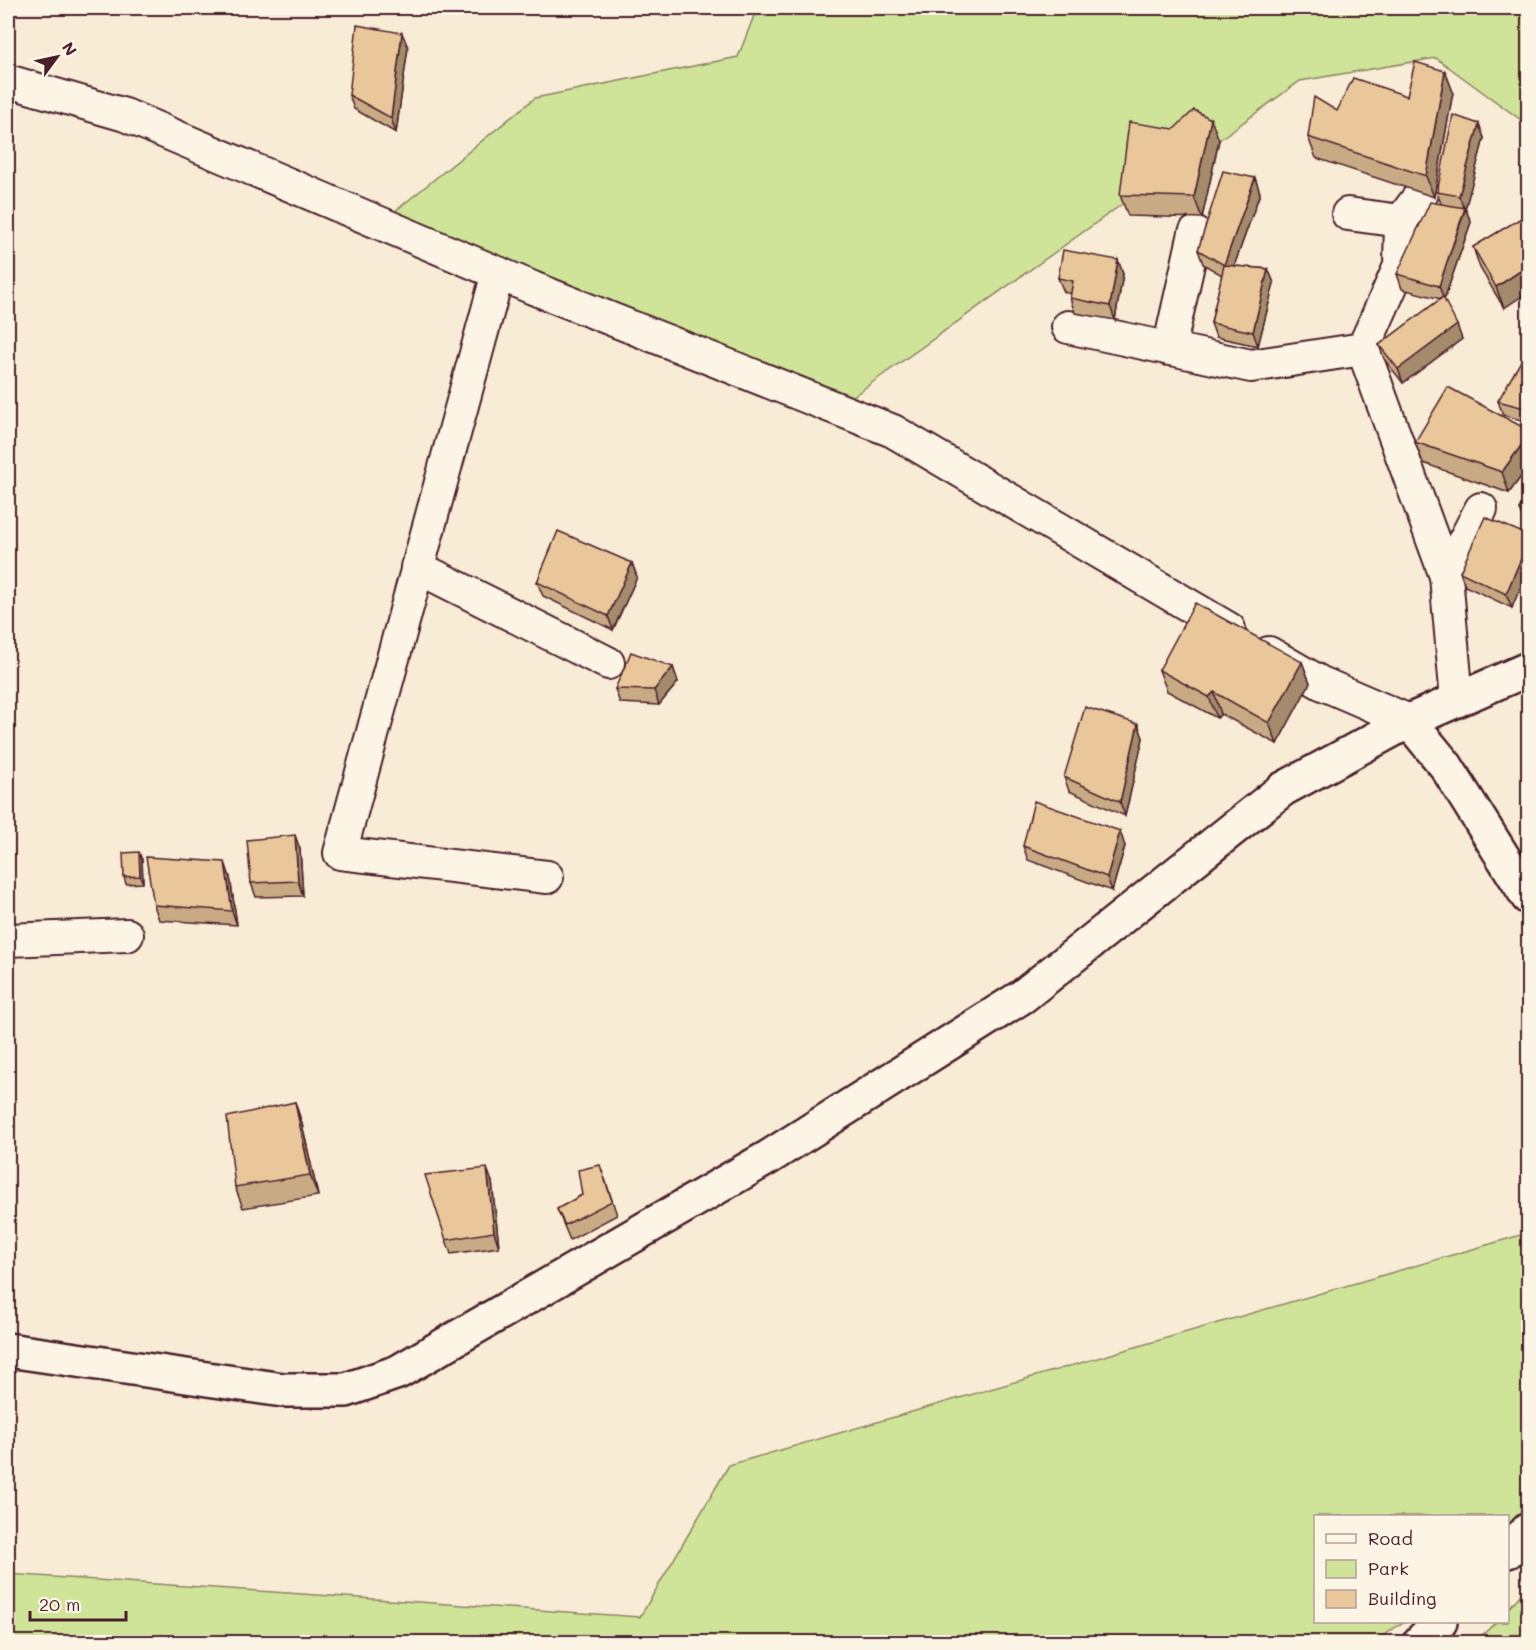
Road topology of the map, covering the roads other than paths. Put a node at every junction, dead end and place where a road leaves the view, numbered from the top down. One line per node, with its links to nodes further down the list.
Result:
1 (8, 81): 6 (street)
2 (1422, 194): 4 (street)
3 (1348, 214): 4 (street)
4 (1401, 221): 8 (street)
5 (1195, 233): 9 (street)
6 (498, 273): 11 (street); 16 (street)
7 (1068, 327): 9 (street)
8 (1363, 348): 9 (street); 12 (street)
9 (1169, 349)
10 (1481, 509): 12 (street)
11 (417, 567): 13 (street); 17 (street)
12 (1446, 576): 15 (street)
13 (608, 663)
14 (1528, 669): 15 (street)
15 (1457, 700): 16 (street)
16 (1409, 721): 18 (street); 21 (street)
17 (547, 877)
18 (1528, 897)
19 (127, 935): 20 (street)
20 (8, 940)
21 (8, 1350)
22 (1528, 1530): 23 (street)
23 (1509, 1550)
24 (1439, 1623): 25 (street)
25 (1420, 1642)

